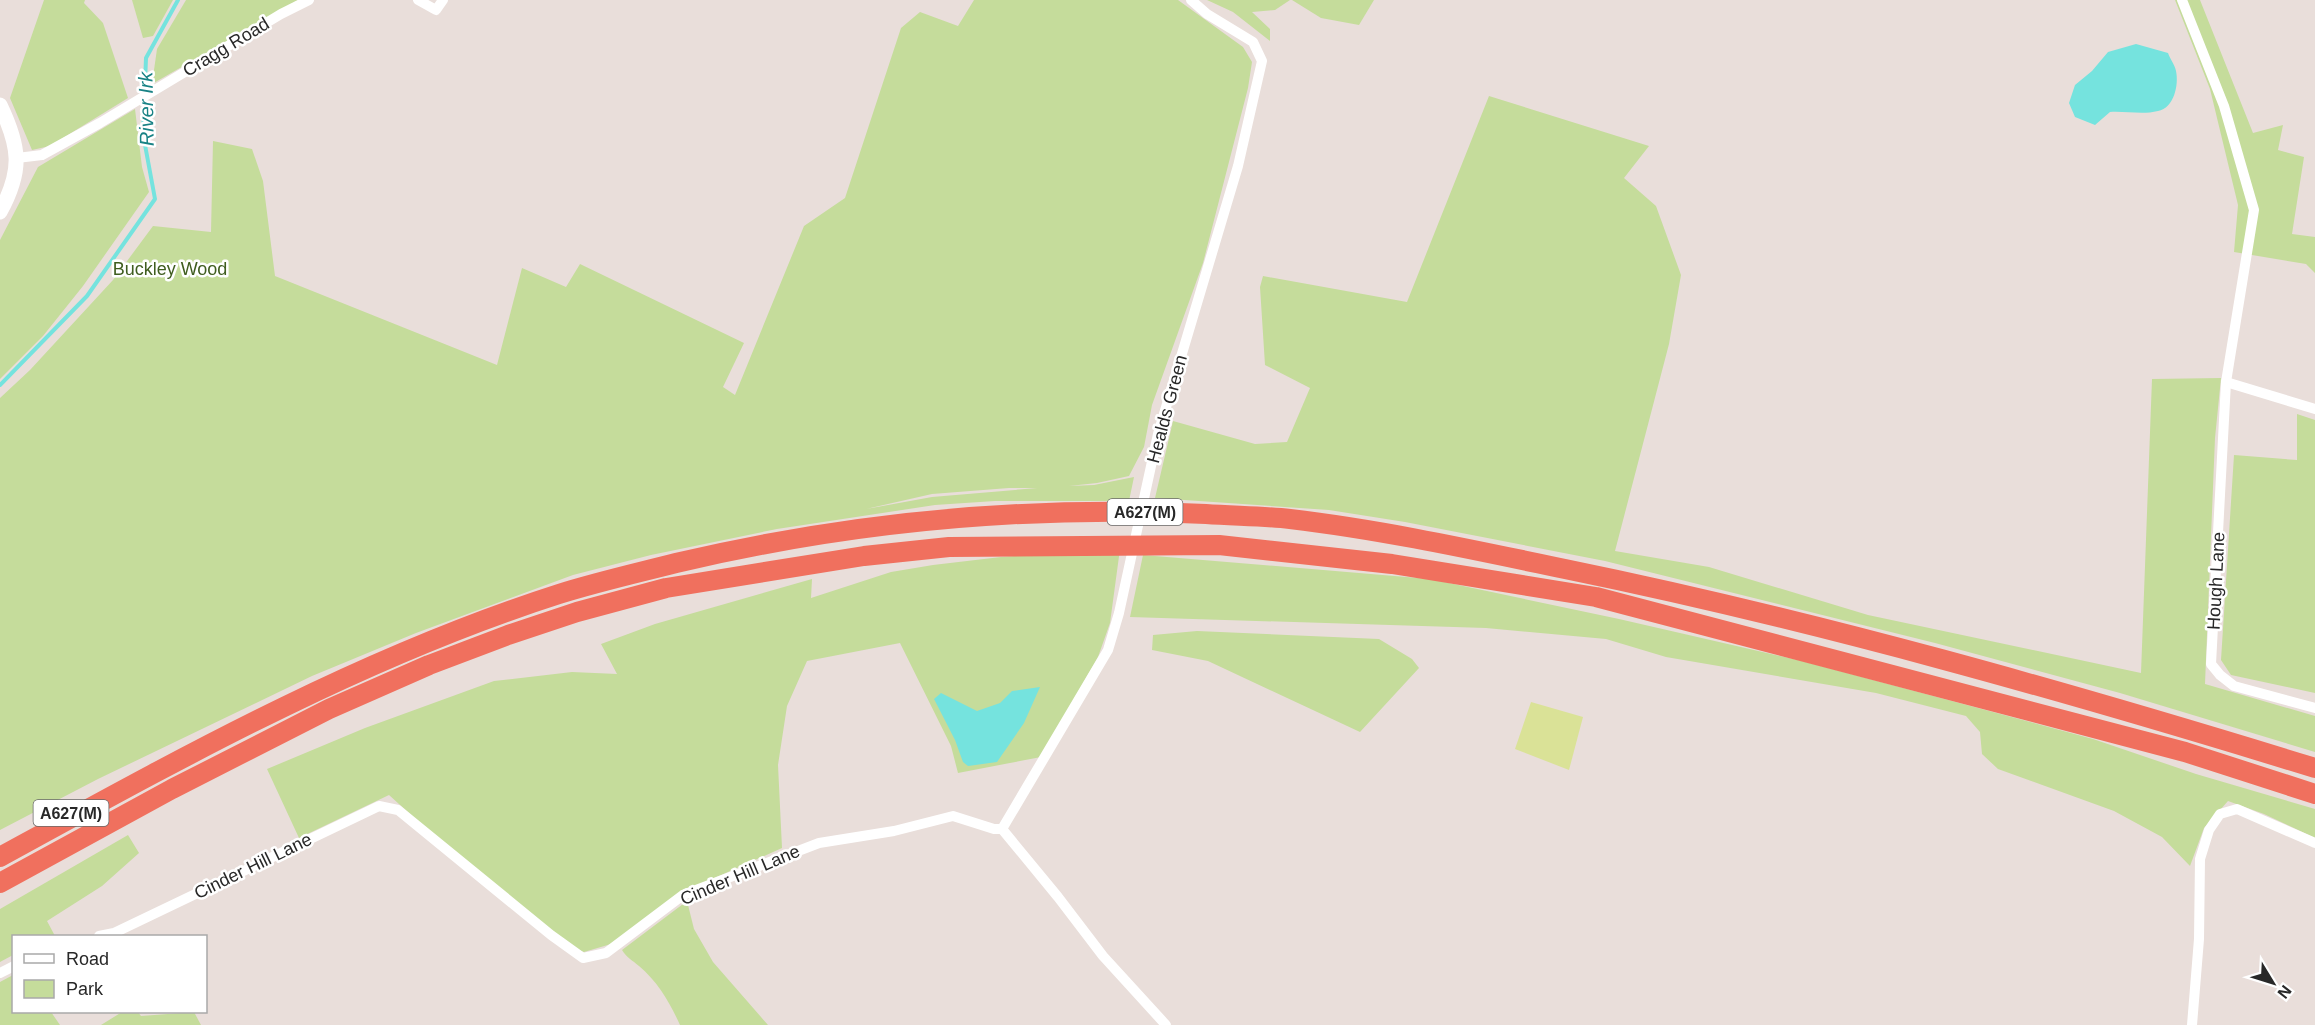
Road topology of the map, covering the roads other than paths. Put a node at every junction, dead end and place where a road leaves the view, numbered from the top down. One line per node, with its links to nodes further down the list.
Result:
1 (309, 0): 7 (street, Cragg Road)
2 (418, 0): 3 (street)
3 (443, 0)
4 (1191, 0): 14 (street, Healds Green)
5 (2181, 0): 9 (street, Hough Lane)
6 (0, 105): 7 (main road)
7 (17, 158): 8 (main road)
8 (0, 212)
9 (2226, 382): 10 (street); 11 (street, Hough Lane)
10 (2315, 409)
11 (2315, 708)
12 (2315, 768): 16 (highway, A627(M))
13 (2315, 794): 17 (highway, A627(M))
14 (1002, 829): 19 (street, Cinder Hill Lane); 20 (street)
15 (2315, 843): 21 (street)
16 (4, 849)
17 (12, 880): 18 (highway, A627(M))
18 (0, 894)
19 (104, 935)
20 (1166, 1025)
21 (2192, 1025)

